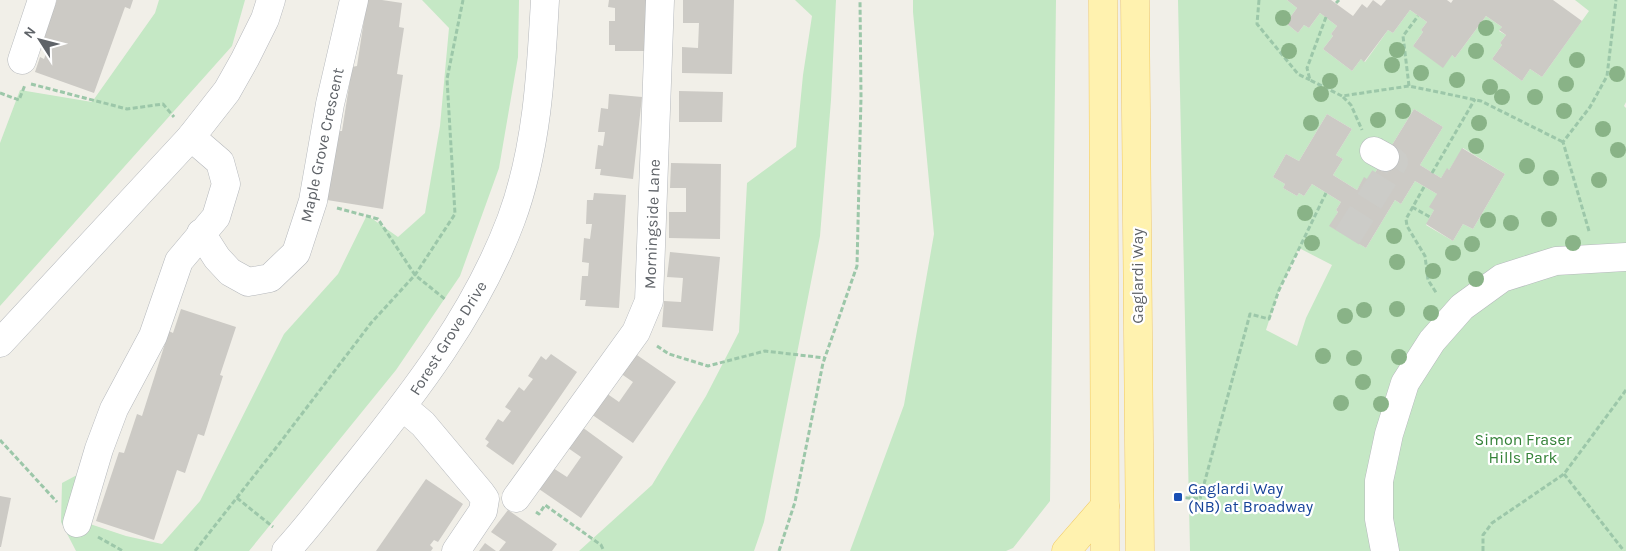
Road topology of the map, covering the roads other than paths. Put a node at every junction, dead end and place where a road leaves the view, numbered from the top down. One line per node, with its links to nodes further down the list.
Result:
1 (42, 0): 8 (street)
2 (271, 0): 9 (street)
3 (354, 0): 10 (street, Maple Grove Crescent)
4 (545, 0): 13 (street, Forest Grove Drive)
5 (660, 0): 14 (street, Morningside Lane)
6 (1103, 0): 15 (main road, Gaglardi Way)
7 (1135, 0): 21 (main road, Gaglardi Way)
8 (22, 60)
9 (190, 137): 10 (street); 12 (street)
10 (201, 234): 16 (street)
11 (1626, 257): 22 (street)
12 (0, 343)
13 (404, 407): 17 (street, Forest Grove Drive); 18 (street)
14 (516, 498)
15 (1105, 506): 19 (main road); 20 (main road, Gaglardi Way)
16 (76, 524)
17 (290, 547)
18 (456, 551)
19 (1066, 551)
20 (1105, 551)
21 (1140, 551)
22 (1385, 551)

